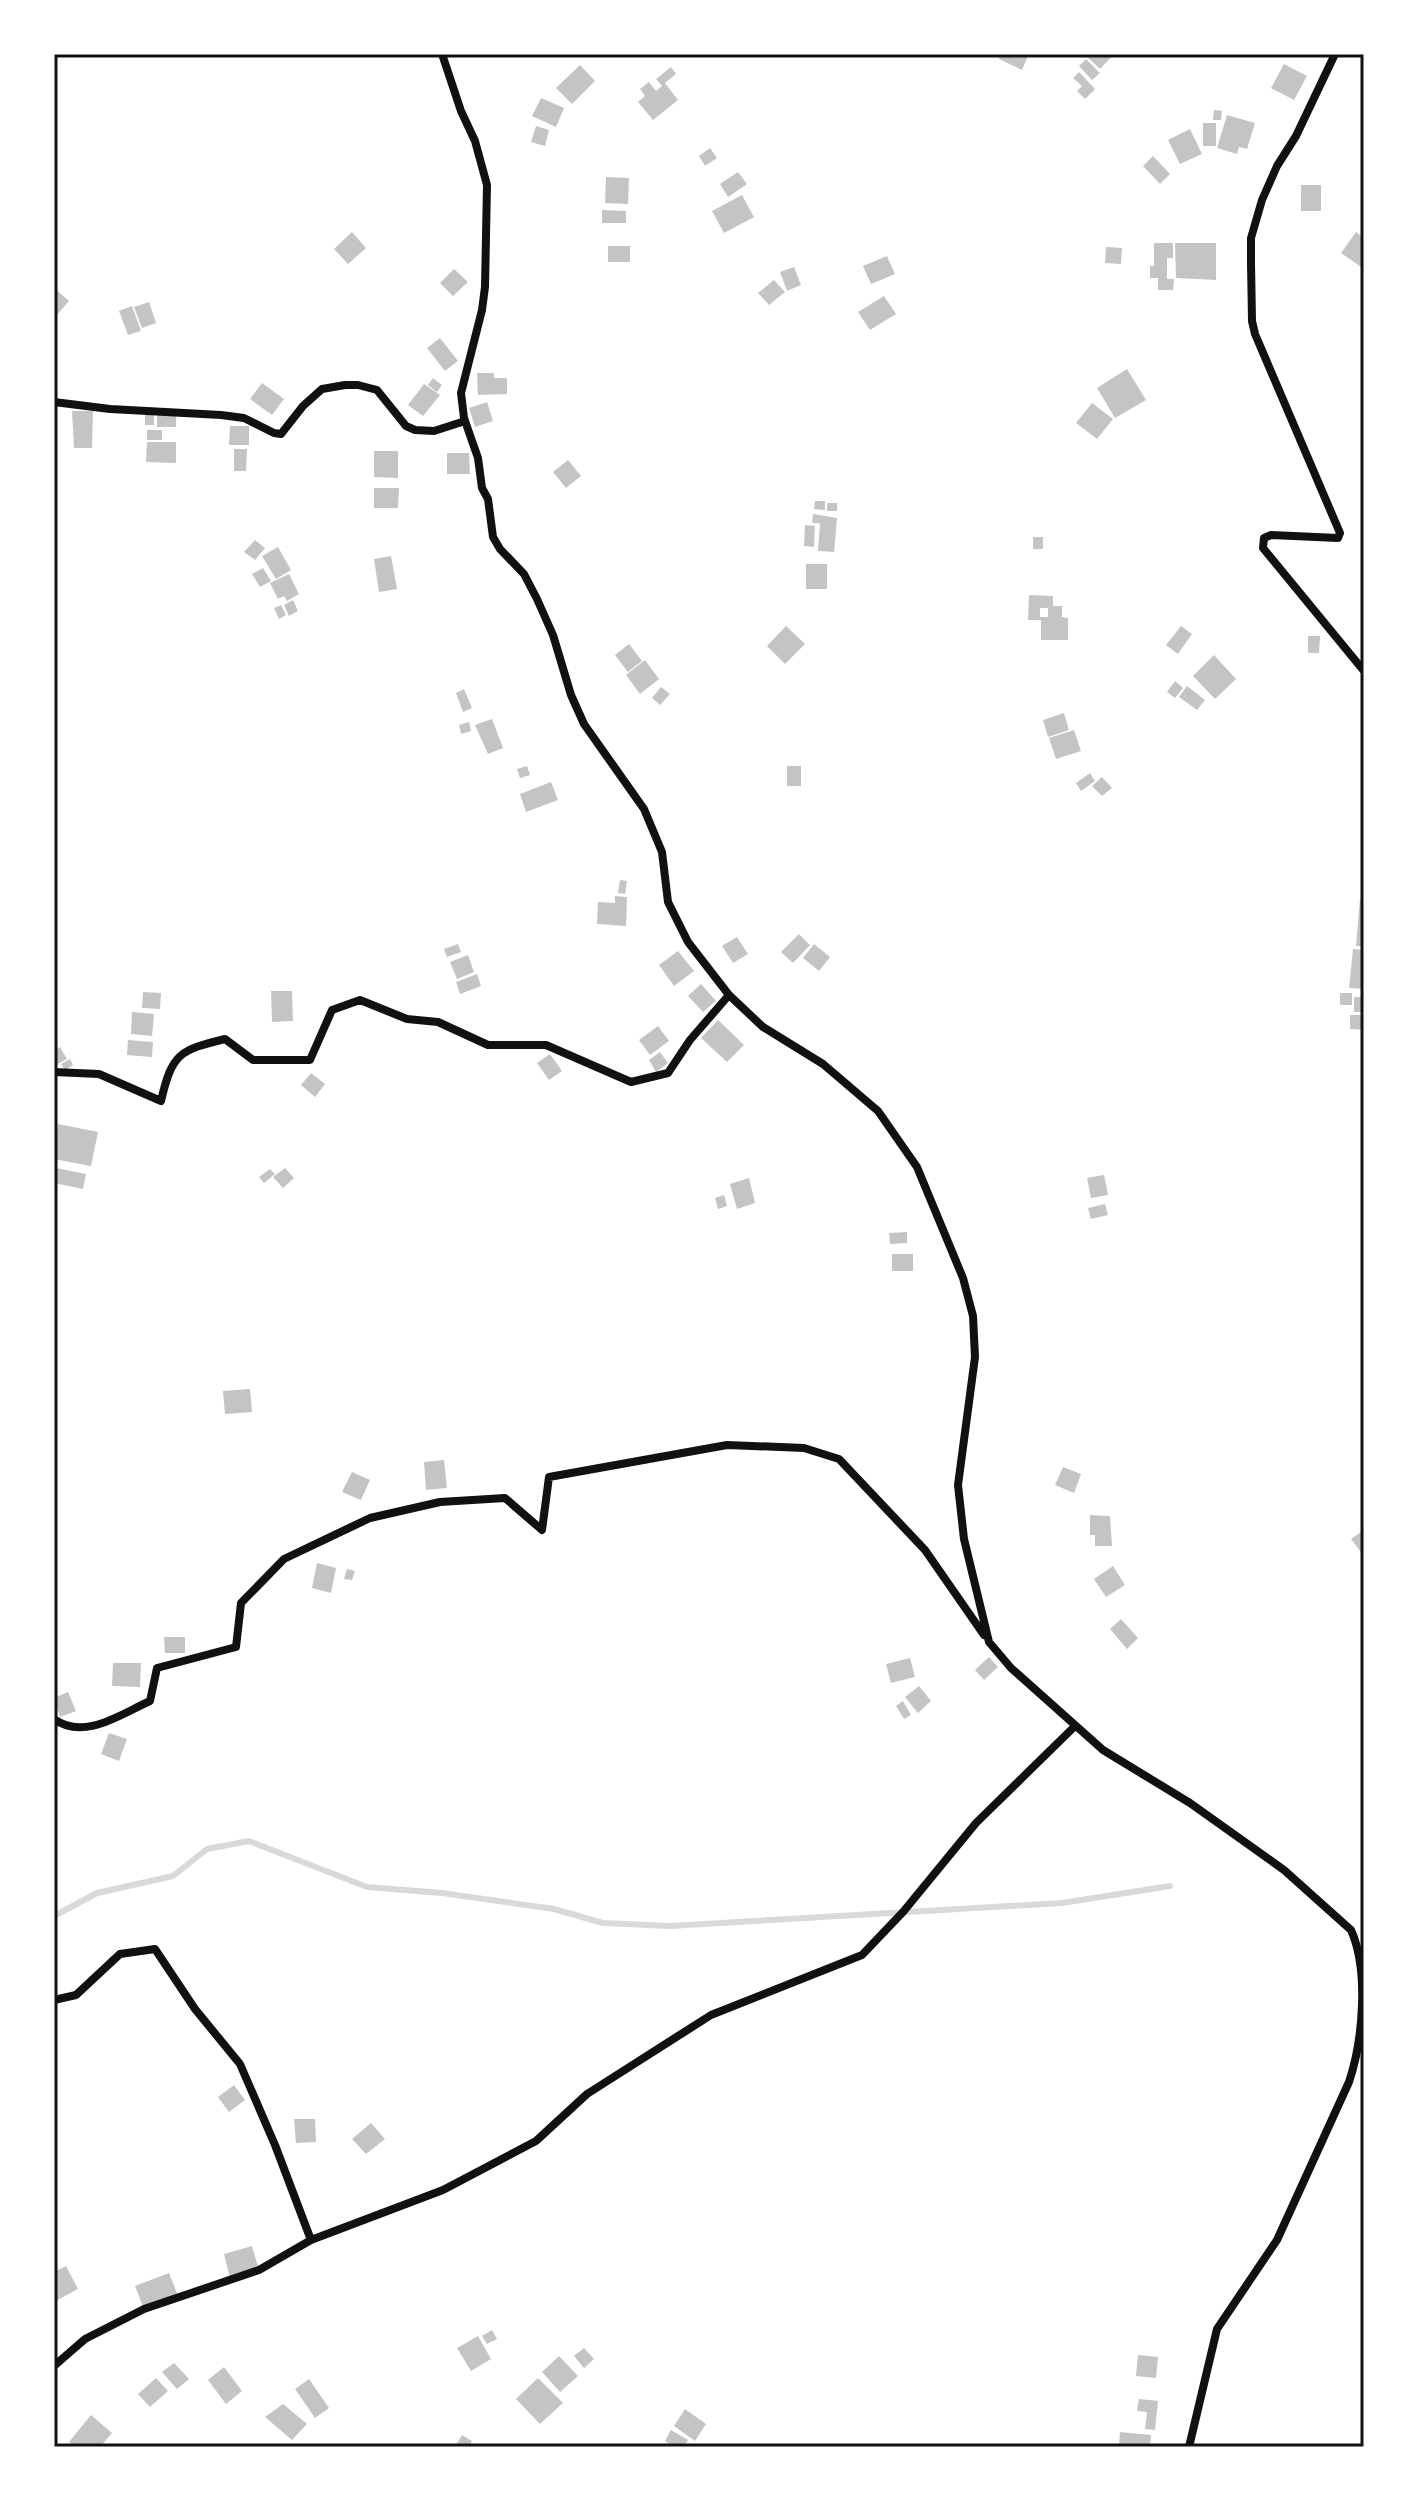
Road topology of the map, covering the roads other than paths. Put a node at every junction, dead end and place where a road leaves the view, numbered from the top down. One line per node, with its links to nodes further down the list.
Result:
1 (442, 54): 4 (street)
2 (1335, 54): 5 (street)
3 (54, 402): 4 (street)
4 (465, 421): 6 (street)
5 (1364, 671)
6 (729, 995): 7 (street); 8 (street)
7 (54, 1072)
8 (989, 1642): 9 (street); 10 (street)
9 (54, 1719)
10 (1075, 1726): 12 (street); 14 (street)
11 (54, 2000): 12 (street)
12 (311, 2240): 13 (street)
13 (54, 2366)
14 (1189, 2447)

